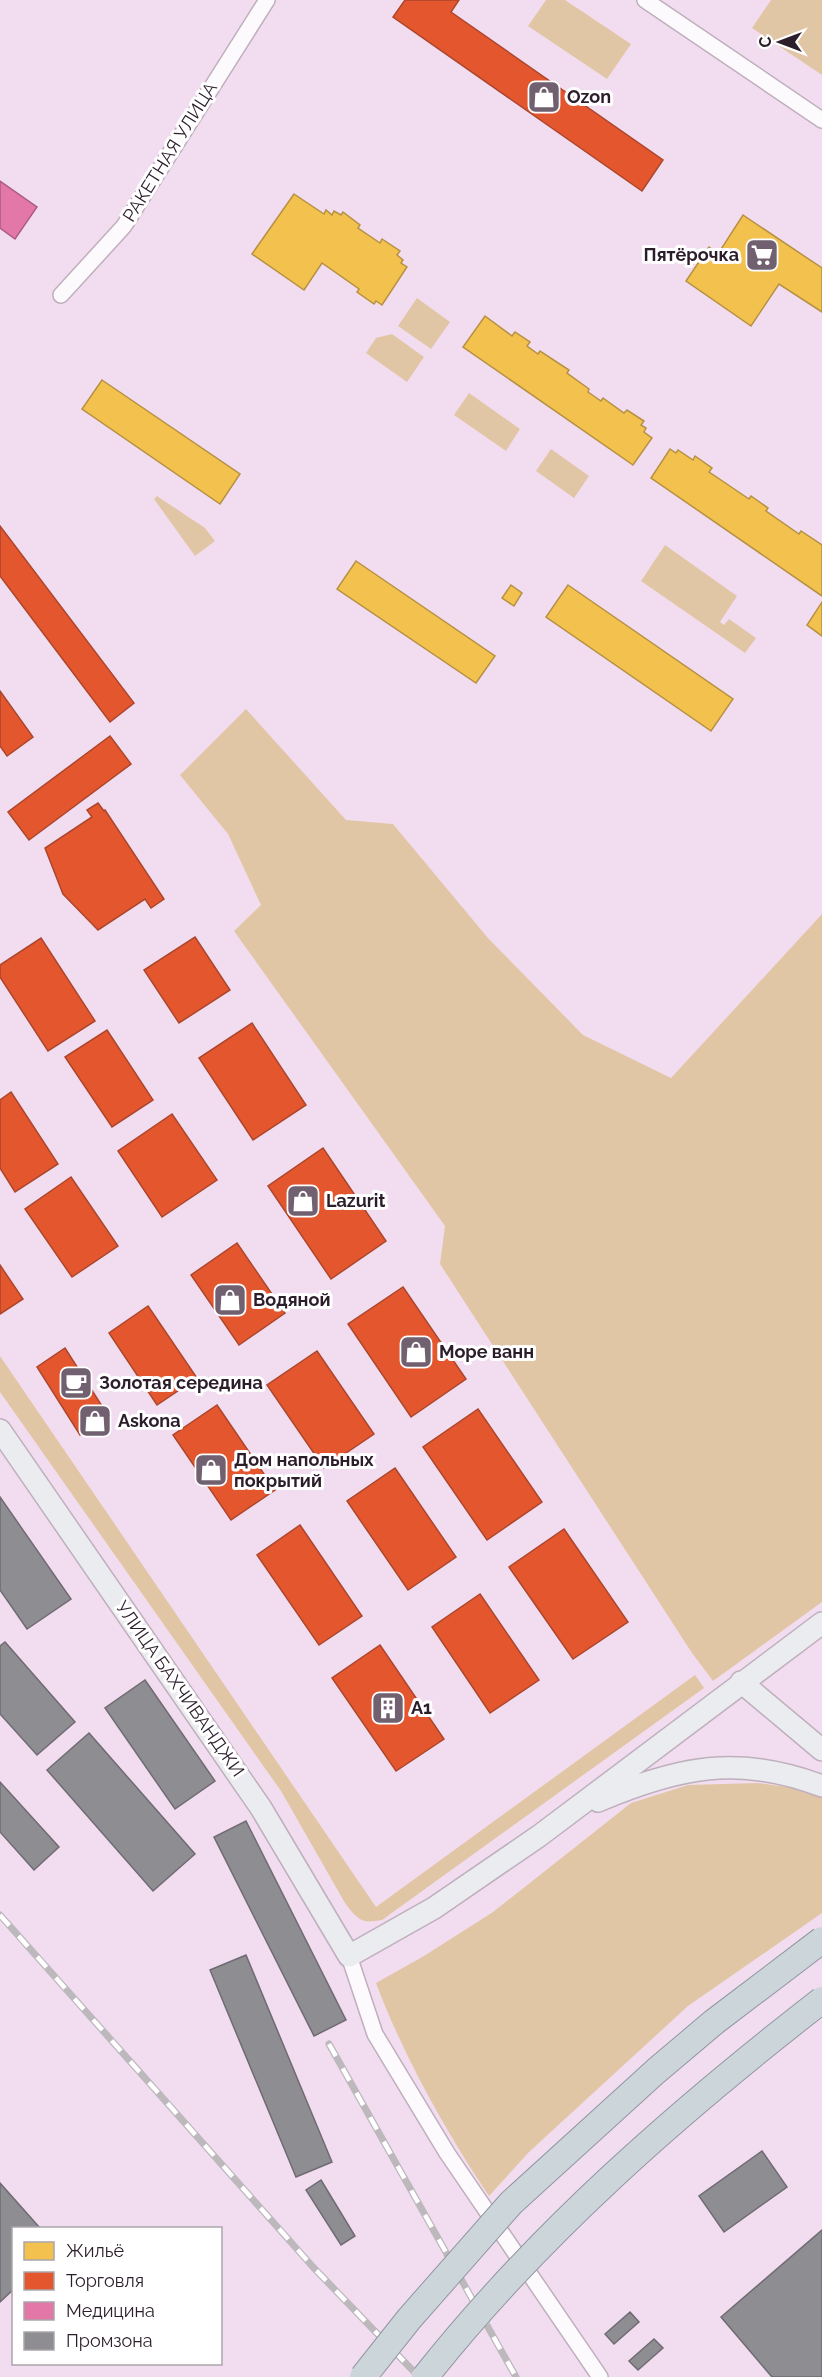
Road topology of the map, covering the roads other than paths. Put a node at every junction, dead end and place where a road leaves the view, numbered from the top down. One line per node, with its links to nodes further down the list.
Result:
1 (267, 0): 4 (street, РАКЕТНАЯ УЛИЦА)
2 (645, 0): 3 (street)
3 (822, 120)
4 (61, 295)
5 (0, 1430): 12 (main road, УЛИЦА БАХЧИВАНДЖИ)
6 (822, 1623): 7 (main road)
7 (741, 1682): 8 (main road); 10 (main road)
8 (822, 1750)
9 (822, 1786): 10 (main road)
10 (568, 1815): 12 (main road)
11 (822, 1940): 14 (highway, bridge)
12 (349, 1956): 16 (street)
13 (822, 2000): 15 (highway, bridge)
14 (363, 2377)
15 (425, 2377)
16 (600, 2377)

